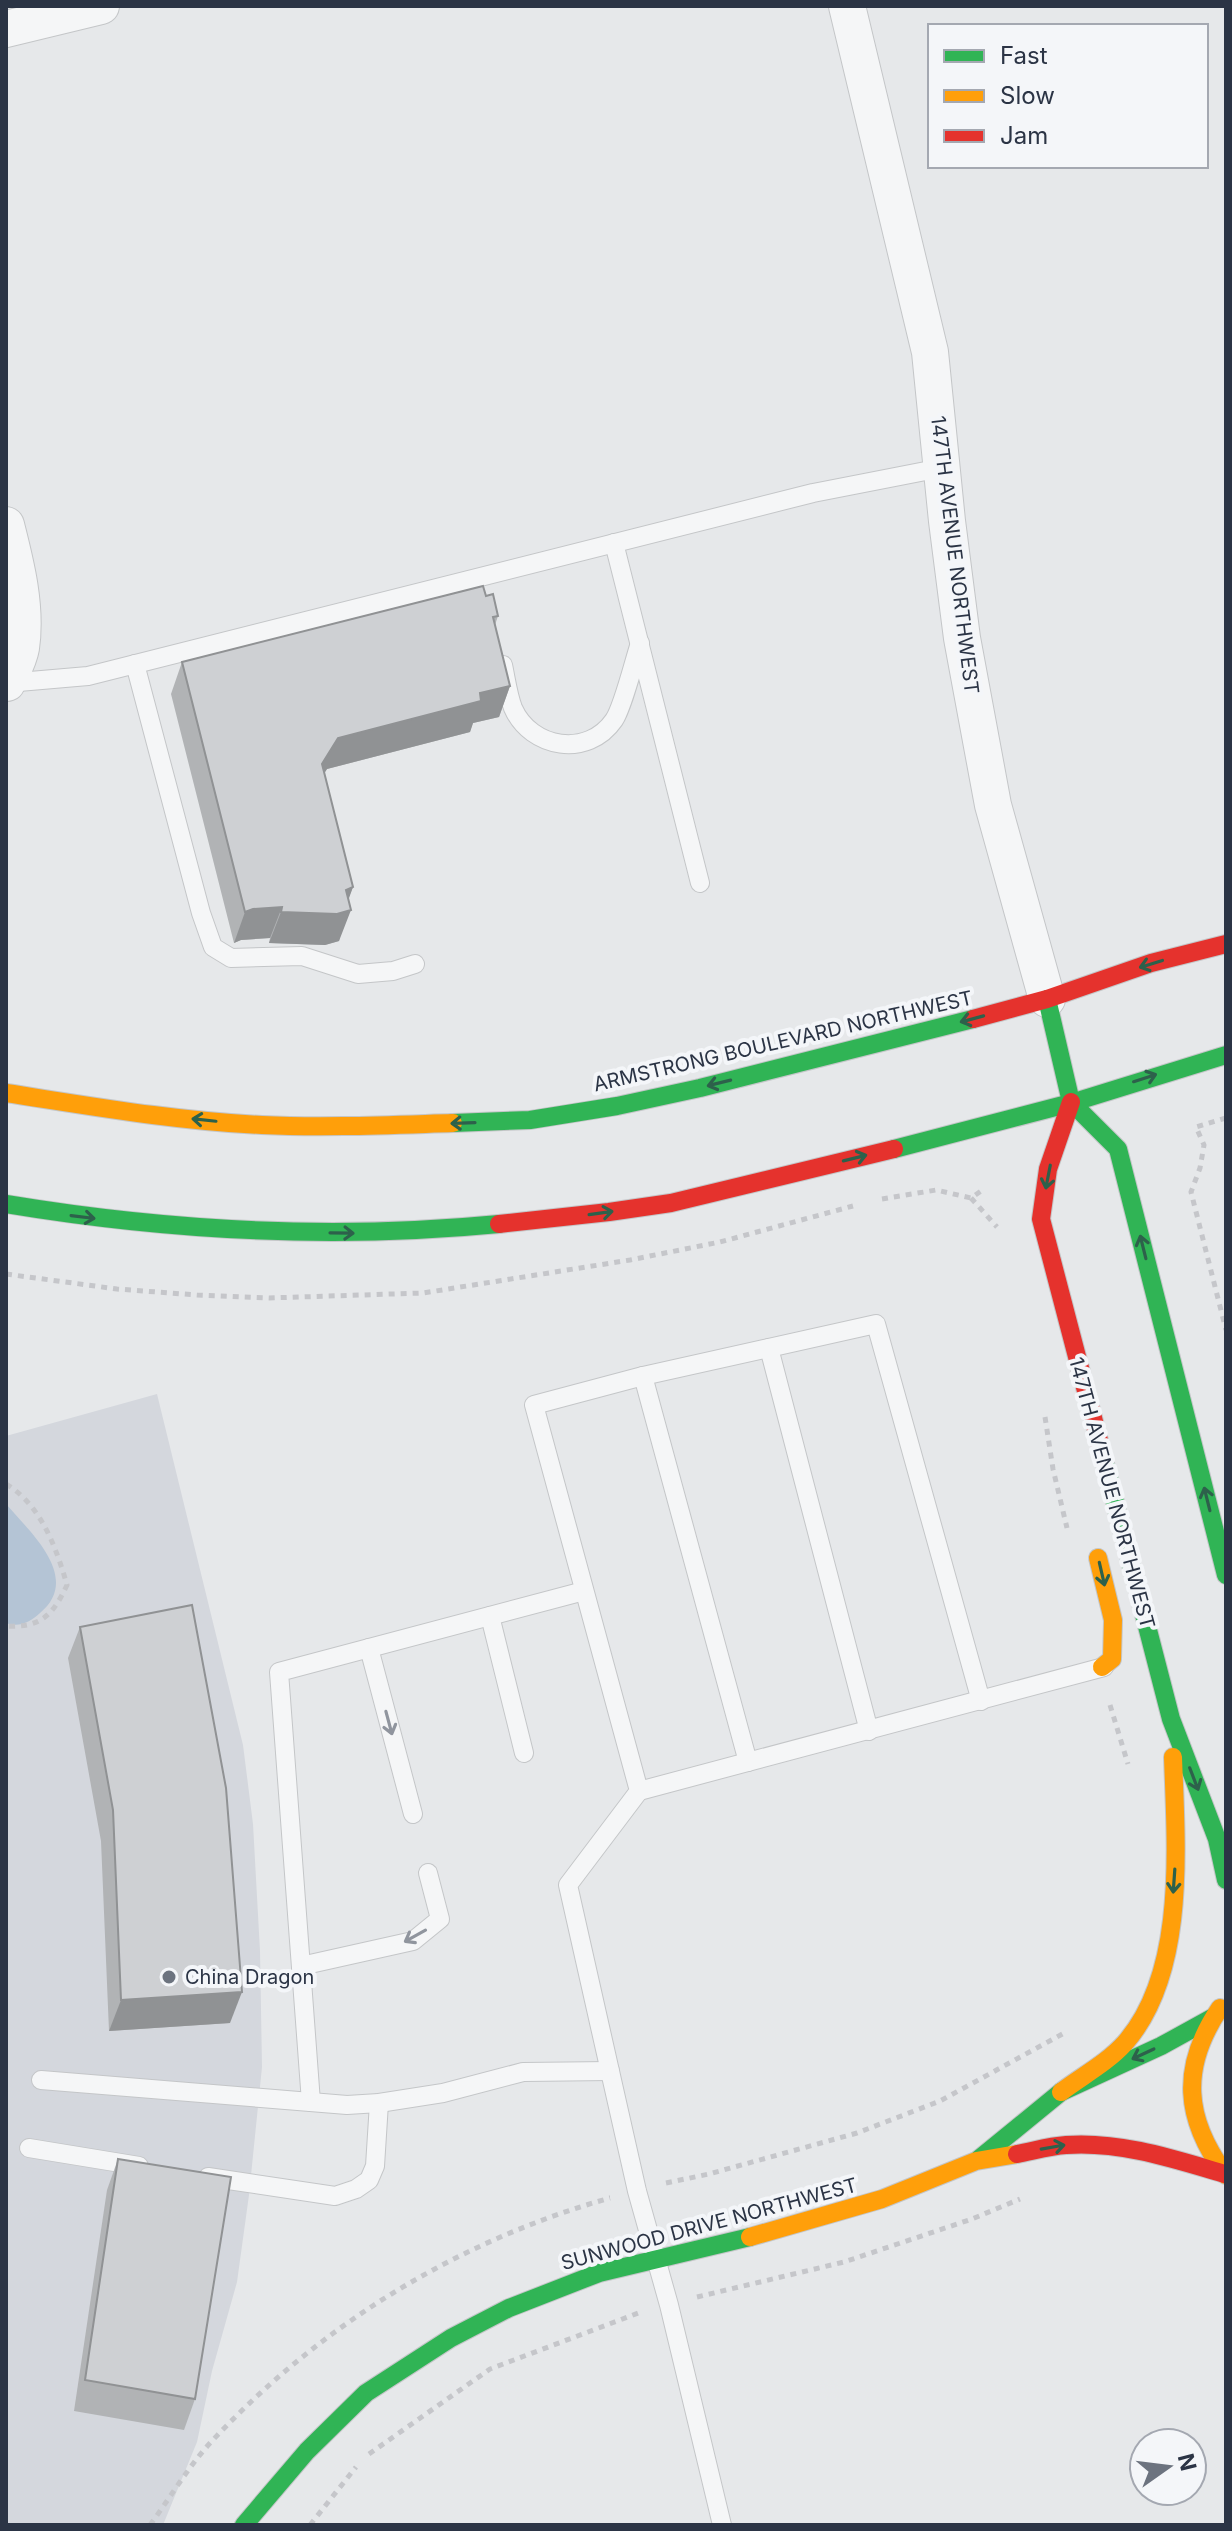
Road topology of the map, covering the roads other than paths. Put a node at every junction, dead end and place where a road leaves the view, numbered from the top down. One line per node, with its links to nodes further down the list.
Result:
1 (101, 6): 3 (street)
2 (847, 6): 4 (street, 147TH AVENUE NORTHWEST)
3 (6, 29)
4 (941, 468): 6 (lane); 14 (street, 147TH AVENUE NORTHWEST)
5 (6, 525): 10 (street)
6 (614, 543): 7 (lane); 9 (lane)
7 (640, 643): 8 (lane); 11 (lane)
8 (499, 650)
9 (135, 664): 10 (lane); 13 (lane)
10 (7, 683)
11 (700, 883)
12 (1226, 944): 14 (street, ARMSTRONG BOULEVARD NORTHWEST, one-way to 14)
13 (415, 964)
14 (1047, 999): 16 (street, ARMSTRONG BOULEVARD NORTHWEST, one-way to 16); 17 (street, 147TH AVENUE NORTHWEST)
15 (1226, 1055): 17 (street, one-way to 15)
16 (6, 1093)
17 (1071, 1102): 18 (street, one-way to 17); 21 (street, 147TH AVENUE NORTHWEST, one-way to 21); 24 (street, one-way to 17)
18 (6, 1204)
19 (769, 1348): 20 (lane); 30 (lane); 32 (lane)
20 (643, 1376): 25 (lane); 34 (lane)
21 (1084, 1386): 22 (street); 28 (street, 147TH AVENUE NORTHWEST)
22 (1084, 1457)
23 (1095, 1545): 29 (street, one-way to 29)
24 (1226, 1575)
25 (584, 1591): 26 (lane); 35 (lane)
26 (490, 1616): 27 (lane); 33 (lane)
27 (369, 1648): 36 (lane, one-way to 36); 39 (lane)
28 (1157, 1665): 29 (lane); 31 (street, 147TH AVENUE NORTHWEST)
29 (1102, 1667): 30 (lane)
30 (981, 1701): 32 (lane)
31 (1171, 1719): 38 (street, 147TH AVENUE NORTHWEST, one-way to 38); 44 (street, one-way to 44)
32 (869, 1731): 34 (lane)
33 (524, 1753)
34 (748, 1762): 35 (lane)
35 (639, 1791): 42 (lane)
36 (413, 1814)
37 (428, 1873): 39 (lane, one-way to 39)
38 (1226, 1880)
39 (301, 1966): 45 (lane)
40 (1226, 2000): 41 (street)
41 (1212, 2018): 44 (street, one-way to 44); 51 (street)
42 (610, 2071): 46 (lane); 52 (lane)
43 (41, 2080): 45 (lane)
44 (1061, 2092): 48 (street)
45 (311, 2102): 46 (lane)
46 (379, 2103): 50 (lane)
47 (29, 2148): 49 (lane)
48 (976, 2161): 51 (street, one-way to 51); 52 (street, SUNWOOD DRIVE NORTHWEST)
49 (159, 2169)
50 (189, 2174)
51 (1226, 2174)
52 (656, 2258): 53 (street, SUNWOOD DRIVE NORTHWEST); 54 (lane)
53 (244, 2525)
54 (722, 2525)

